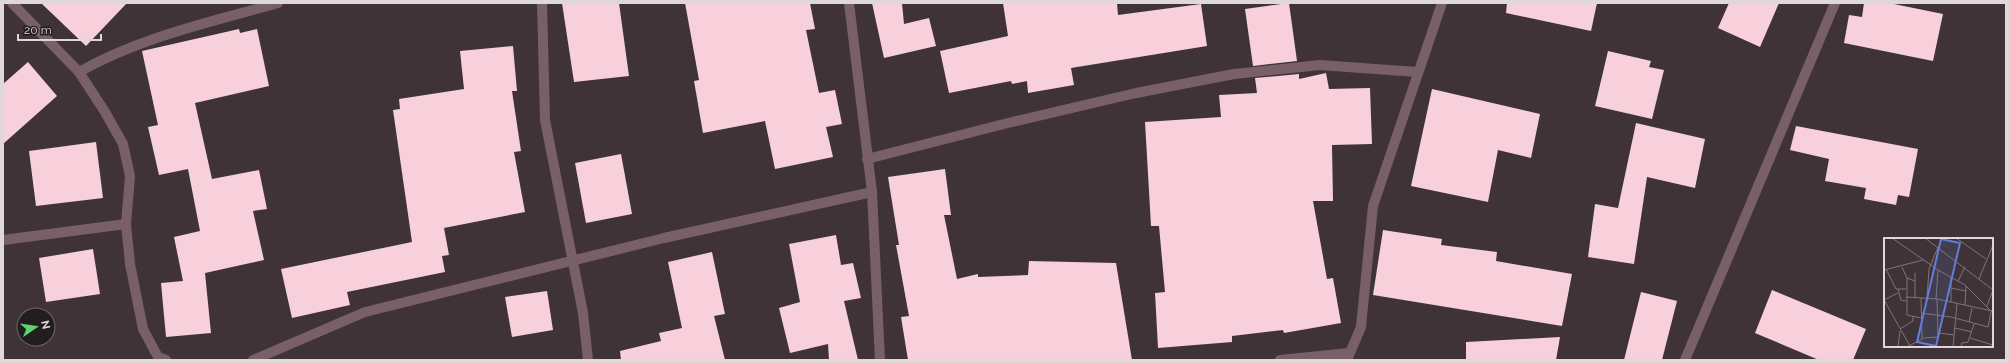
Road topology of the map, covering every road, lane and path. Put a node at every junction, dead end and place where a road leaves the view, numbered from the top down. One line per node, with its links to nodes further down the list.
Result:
1 (12, 3): 7 (street)
2 (278, 3): 7 (street)
3 (542, 3): 13 (street)
4 (849, 3): 9 (street)
5 (1442, 3): 8 (street)
6 (1835, 3): 20 (street)
7 (79, 72): 11 (street)
8 (1417, 72): 9 (street); 14 (street)
9 (867, 159): 10 (street)
10 (872, 192): 13 (street); 18 (street)
11 (126, 224): 12 (street); 15 (street)
12 (3, 240)
13 (573, 261): 16 (street); 17 (street)
14 (1348, 357): 19 (street)
15 (166, 360)
16 (253, 360)
17 (588, 360)
18 (880, 360)
19 (1280, 360)
20 (1685, 360)

